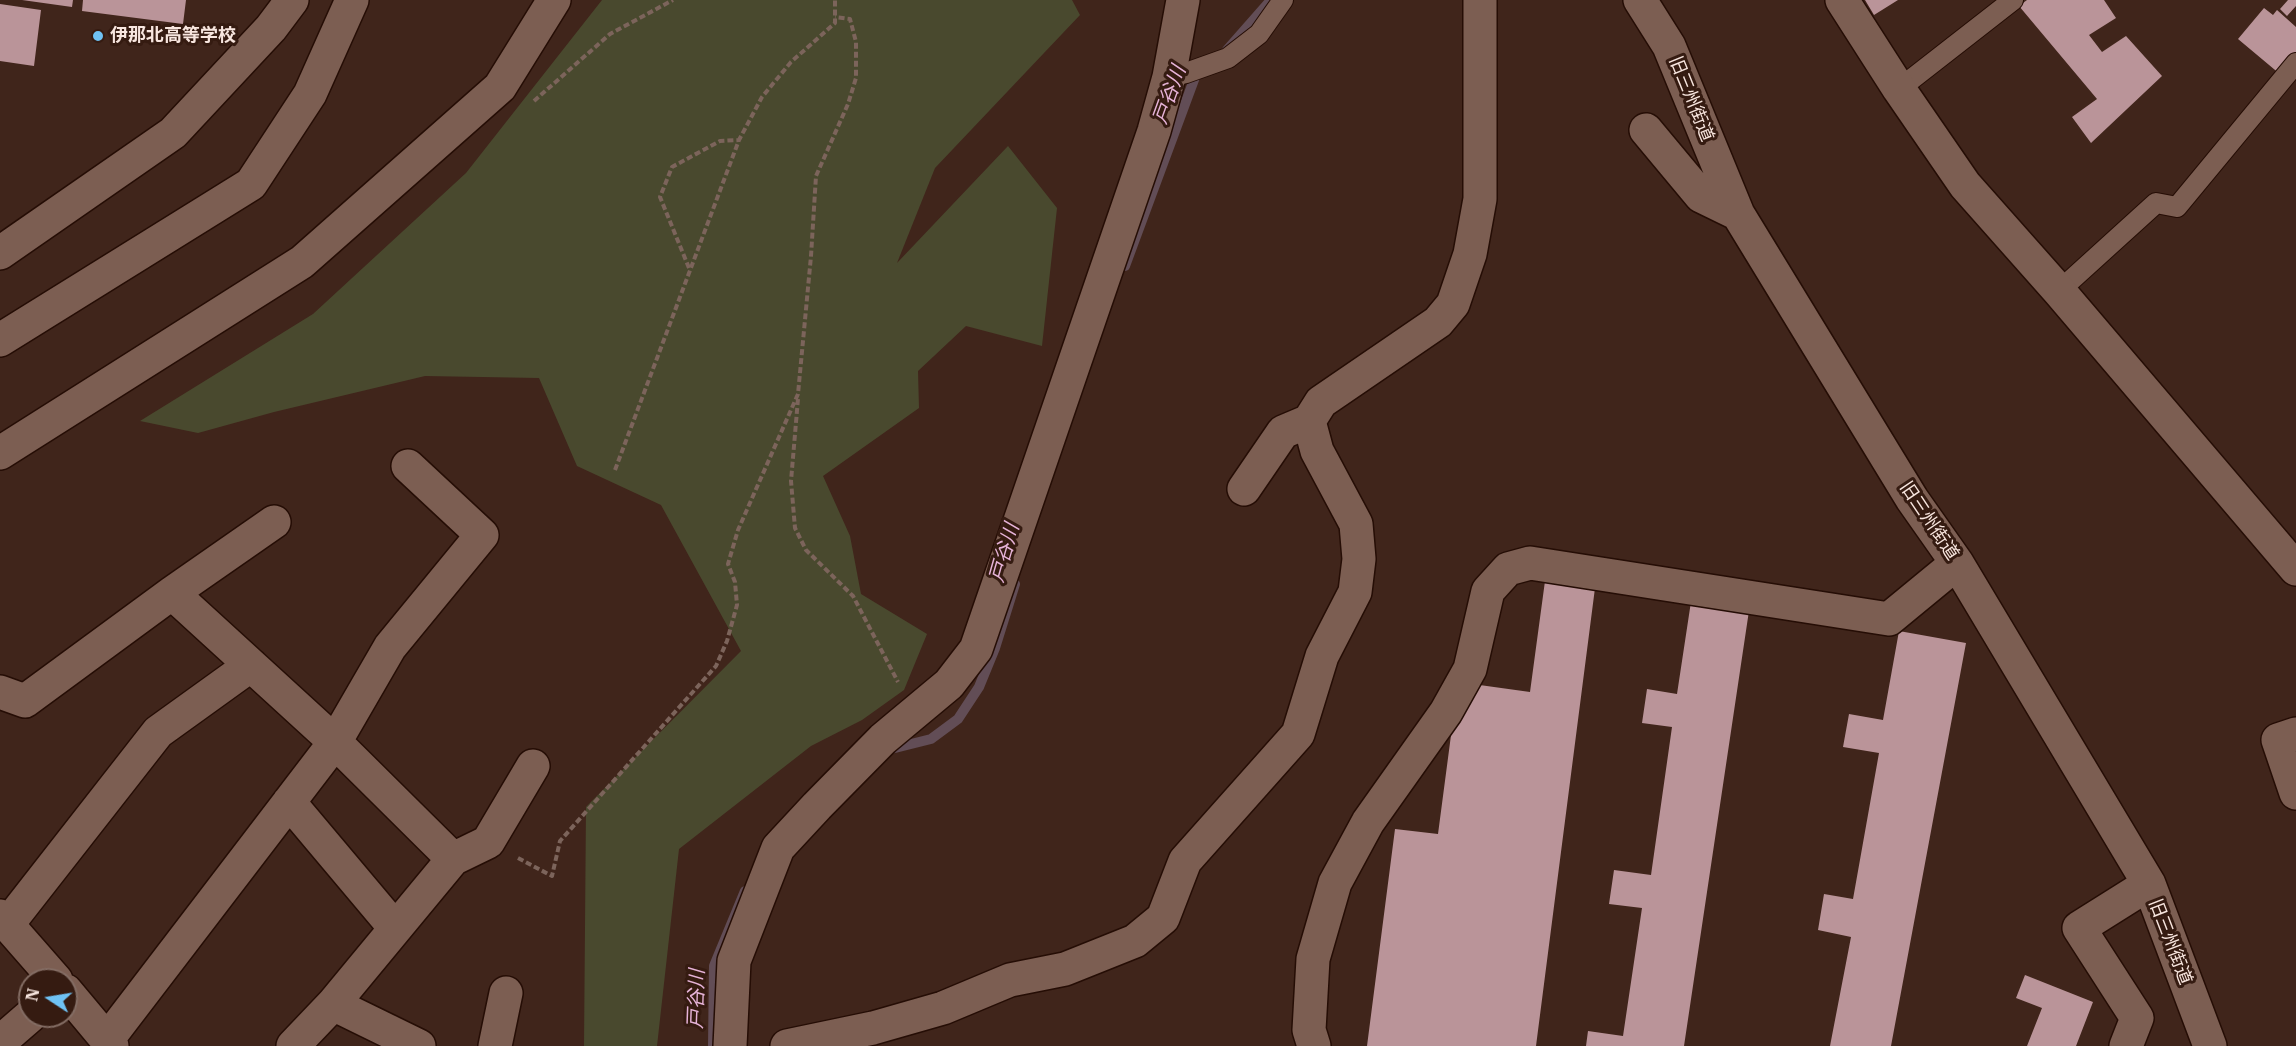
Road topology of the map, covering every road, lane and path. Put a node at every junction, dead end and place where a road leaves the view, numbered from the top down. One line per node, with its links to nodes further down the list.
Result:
1 (292, 0): 20 (street)
2 (352, 0): 23 (street)
3 (554, 0): 26 (street)
4 (673, 0): 16 (path)
5 (835, 0): 12 (path)
6 (1183, 0): 14 (street)
7 (1283, 0): 14 (lane)
8 (1480, 0): 25 (street)
9 (1640, 0): 19 (street, 旧三州街道)
10 (1842, 0): 15 (street)
11 (2013, 0): 15 (lane)
12 (835, 17): 18 (path); 24 (path)
13 (2296, 63): 22 (lane)
14 (1178, 75): 36 (street)
15 (1899, 89): 22 (street)
16 (533, 102)
17 (1646, 130): 19 (street)
18 (738, 140): 21 (path); 21 (path)
19 (1738, 214): 31 (street, 旧三州街道)
20 (0, 253)
21 (690, 269): 28 (path)
22 (2059, 291): 32 (street)
23 (0, 340)
24 (798, 394): 36 (path); 42 (path)
25 (1309, 421): 29 (street); 58 (street)
26 (0, 453)
27 (408, 466): 38 (street)
28 (615, 470)
29 (1244, 489)
30 (274, 522): 33 (street)
31 (1957, 563): 44 (street, 旧三州街道); 59 (street)
32 (2296, 569)
33 (172, 592): 34 (street); 35 (street)
34 (251, 665): 38 (street); 45 (street)
35 (0, 692)
36 (915, 714): 57 (street)
37 (2296, 734): 40 (street)
38 (335, 742): 41 (street); 43 (street)
39 (533, 766): 42 (street)
40 (2296, 793)
41 (289, 802): 46 (street); 53 (street)
42 (488, 842): 43 (street)
43 (453, 859): 46 (street)
44 (2149, 884): 60 (street); 61 (street, 旧三州街道)
45 (4, 920): 47 (street)
46 (395, 928): 49 (street)
47 (46, 968)
48 (506, 993): 56 (street)
49 (333, 1004): 54 (street); 55 (street)
50 (78, 1006): 53 (street)
51 (18, 1026): 52 (street)
52 (0, 1042)
53 (109, 1043)
54 (293, 1046)
55 (419, 1046)
56 (495, 1046)
57 (730, 1046)
58 (787, 1046)
59 (1314, 1046)
60 (2126, 1046)
61 (2210, 1046)

